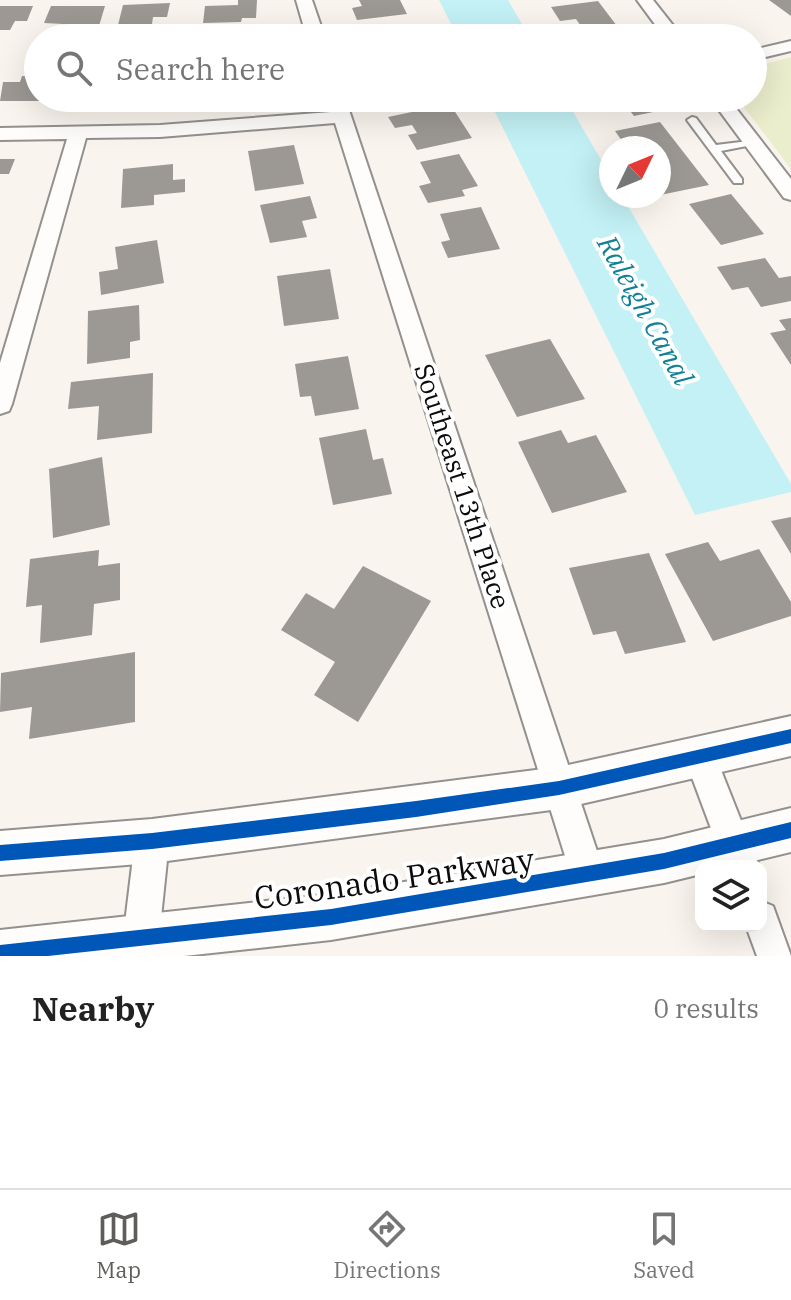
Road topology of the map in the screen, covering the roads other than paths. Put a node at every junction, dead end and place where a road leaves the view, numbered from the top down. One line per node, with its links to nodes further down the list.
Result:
1 (304, 0): 3 (street)
2 (645, 0): 4 (street)
3 (312, 24)
4 (663, 24)
5 (791, 46): 6 (street)
6 (767, 52)
7 (308, 112): 11 (street)
8 (340, 112): 20 (street, Southeast 13th Place)
9 (730, 112): 13 (street)
10 (692, 120): 14 (lane)
11 (78, 133): 12 (street); 17 (street)
12 (0, 134)
13 (753, 142): 14 (lane); 16 (street)
14 (713, 149): 15 (lane)
15 (738, 181)
16 (791, 193)
17 (0, 404)
18 (791, 736): 19 (street)
19 (700, 756): 20 (street); 24 (street)
20 (559, 788): 22 (street); 25 (street, Southeast 13th Place)
21 (791, 830): 24 (street, Coronado Parkway)
22 (152, 841): 23 (street); 27 (street)
23 (0, 853)
24 (738, 855): 25 (street, Coronado Parkway)
25 (588, 875): 27 (street, Coronado Parkway)
26 (766, 932): 29 (street)
27 (140, 947): 28 (street, Coronado Parkway)
28 (0, 953)
29 (775, 956)

